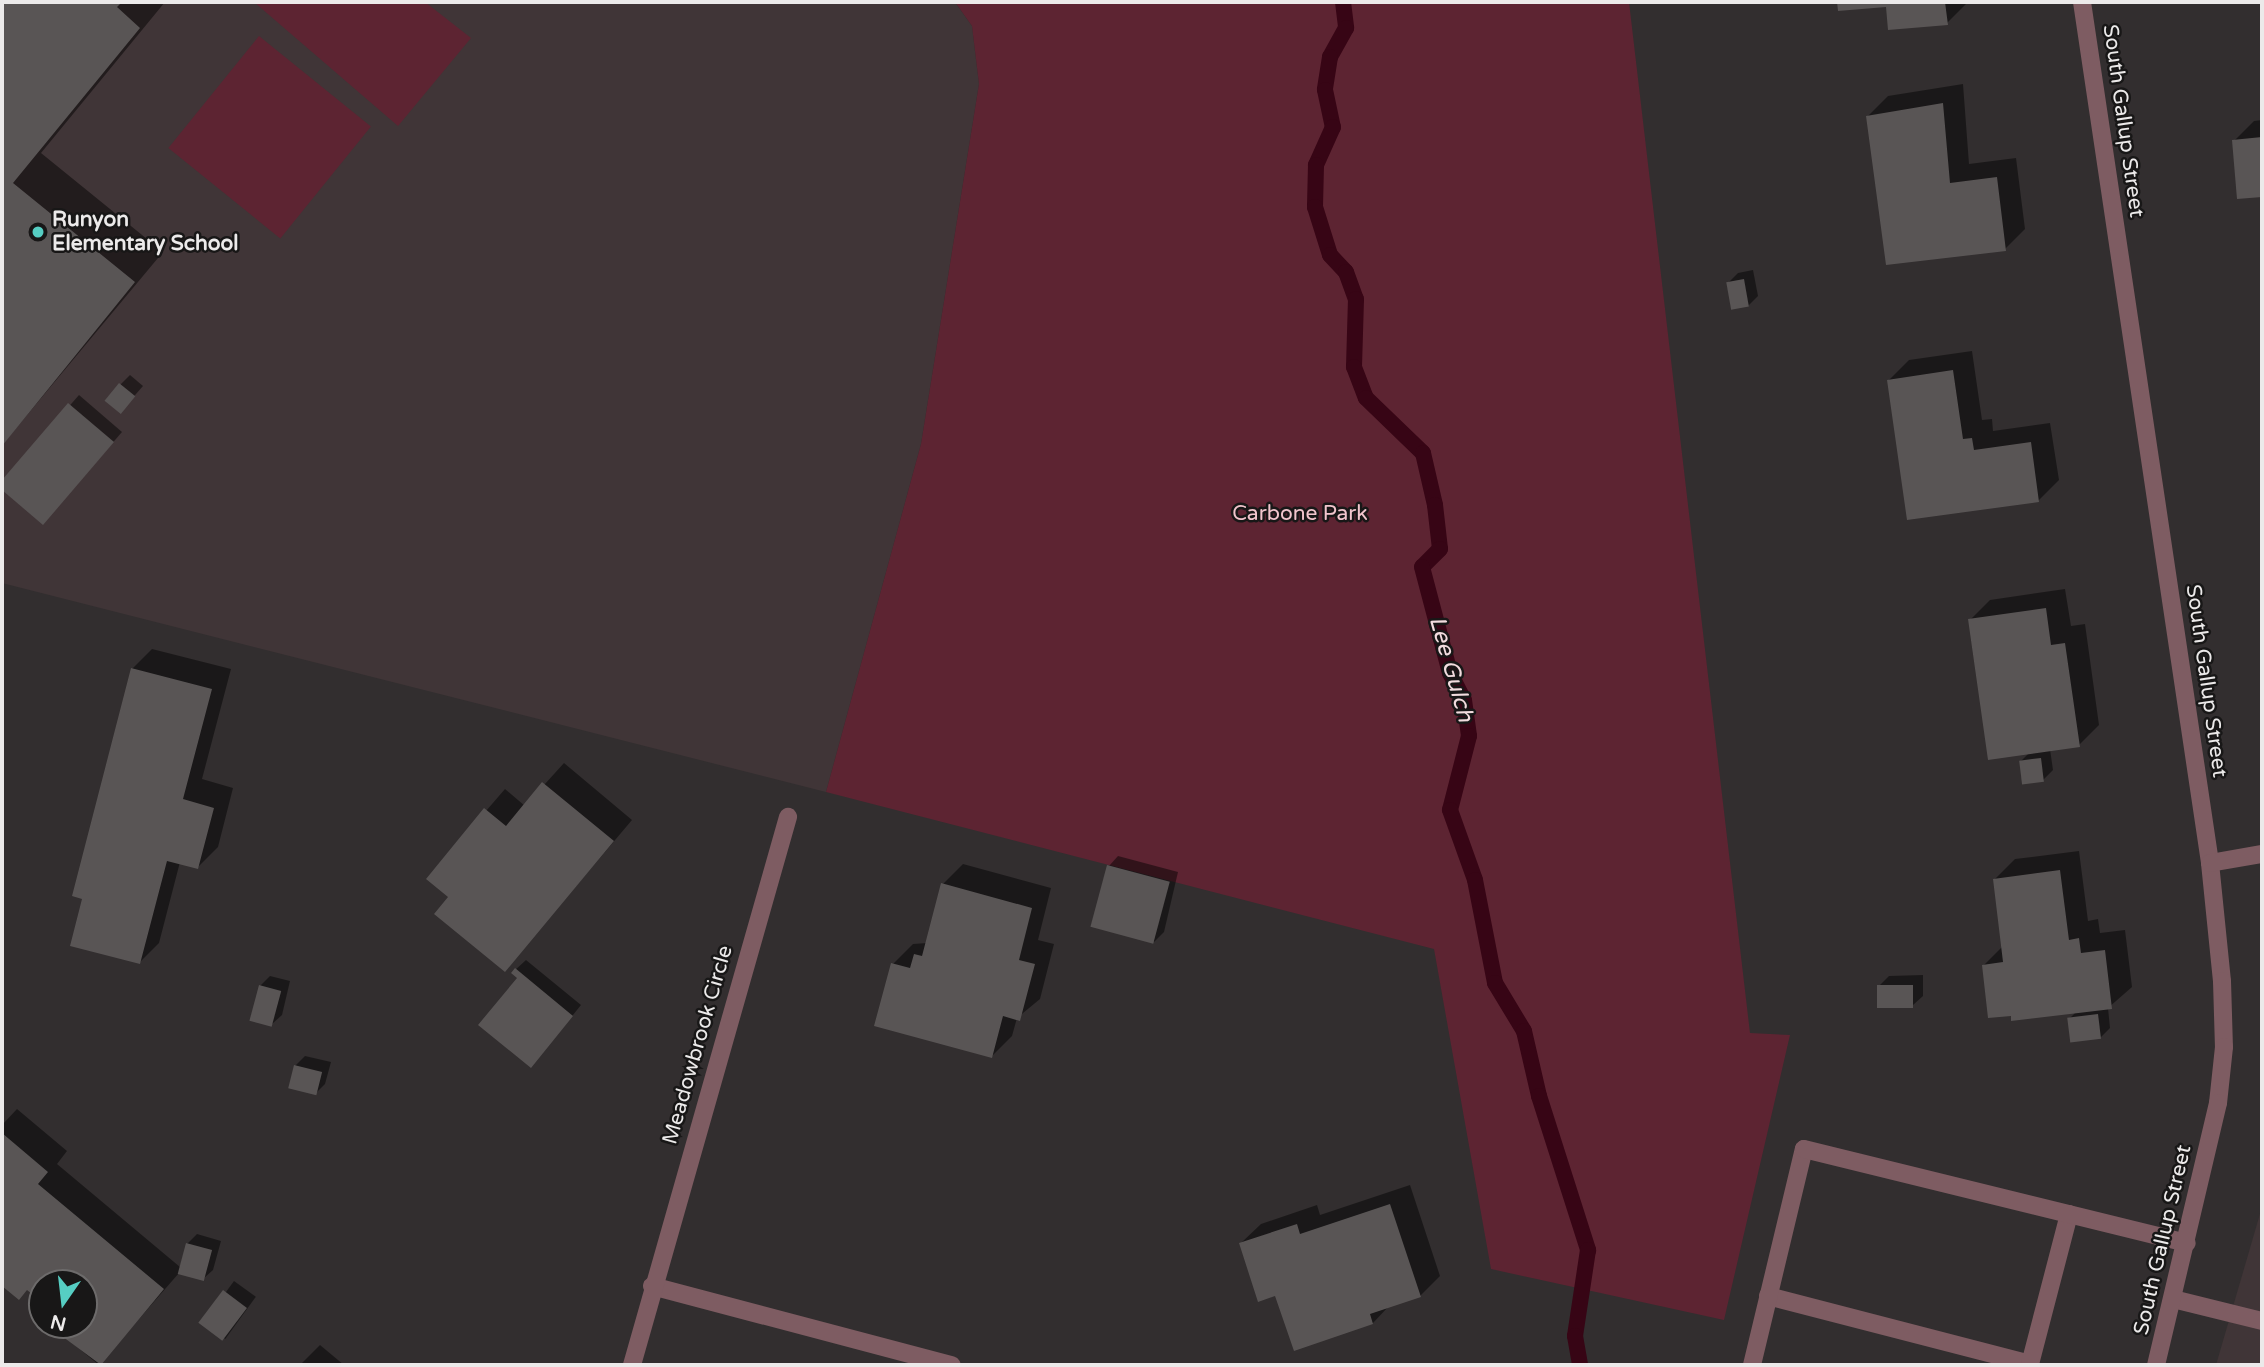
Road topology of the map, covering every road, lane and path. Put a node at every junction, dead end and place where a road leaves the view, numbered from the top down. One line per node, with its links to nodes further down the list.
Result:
1 (2082, 2): 4 (street, South Gallup Street)
2 (788, 817): 7 (street, Meadowbrook Circle)
3 (2262, 854): 4 (street)
4 (2210, 863): 6 (street, South Gallup Street)
5 (2069, 1214): 6 (street); 8 (street); 14 (street)
6 (2187, 1243): 9 (street, South Gallup Street)
7 (652, 1286): 11 (street, Meadowbrook Circle); 12 (street)
8 (1768, 1296): 13 (street); 14 (street)
9 (2173, 1299): 10 (street); 15 (street, South Gallup Street)
10 (2262, 1321)
11 (632, 1365)
12 (952, 1365)
13 (1752, 1365)
14 (2030, 1365)
15 (2156, 1365)

